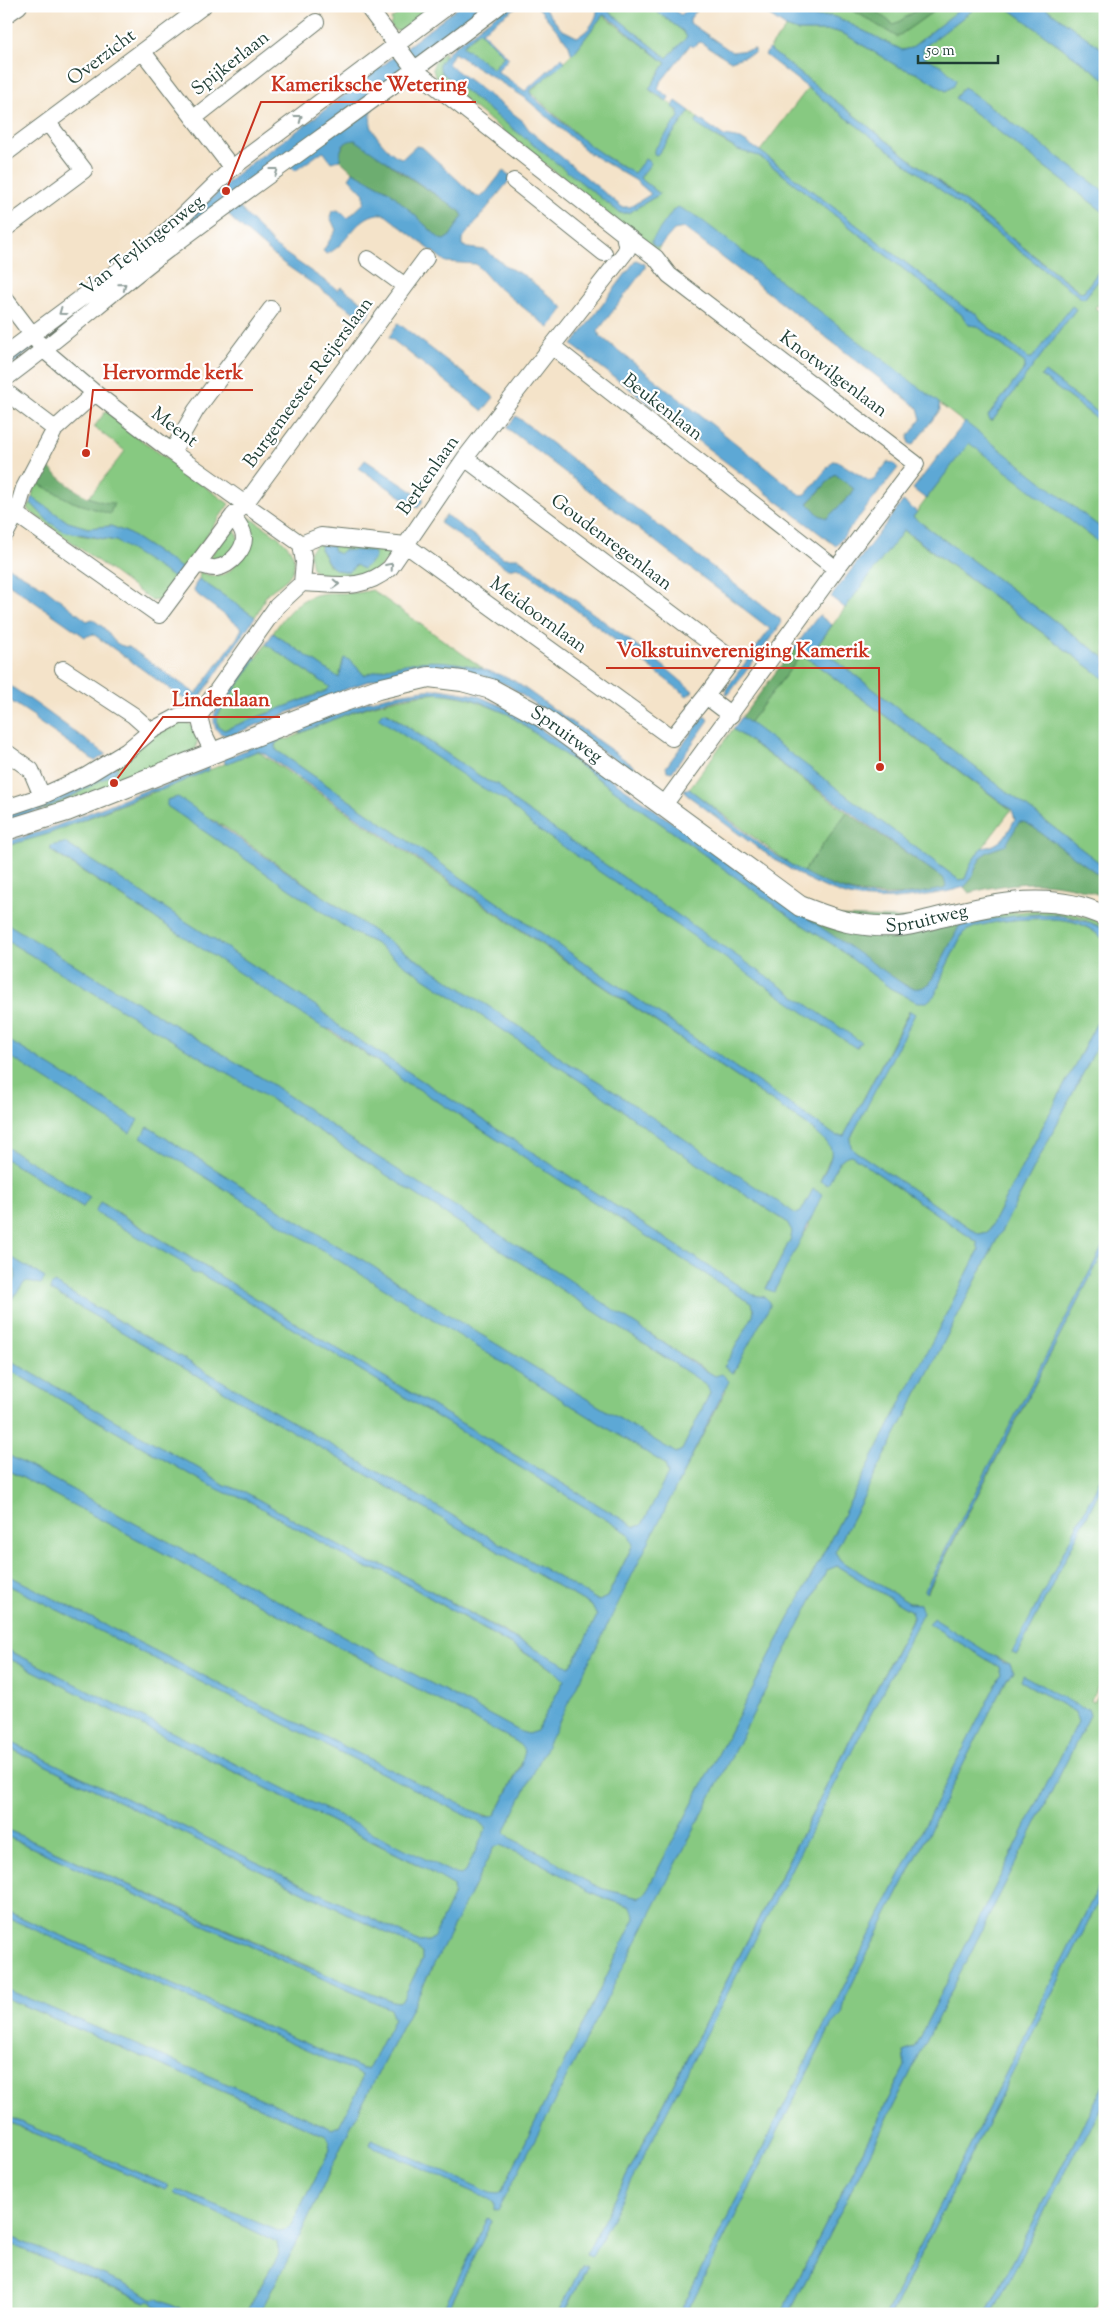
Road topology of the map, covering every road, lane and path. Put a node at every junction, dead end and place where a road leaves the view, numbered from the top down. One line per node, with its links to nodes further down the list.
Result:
1 (19, 6): 6 (street)
2 (203, 6): 9 (street, Overzicht)
3 (367, 6): 8 (street)
4 (448, 6): 8 (street)
5 (499, 6): 10 (street, Van Teylingenweg)
6 (6, 15)
7 (316, 22): 11 (street, Spijkerlaan)
8 (398, 47): 10 (street); 14 (street, one-way to 8)
9 (143, 52): 11 (street, Spijkerlaan); 12 (street, Overzicht)
10 (414, 68): 16 (street); 26 (street, Van Teylingenweg, one-way to 10)
11 (194, 118): 14 (street, Spijkerlaan)
12 (48, 123): 13 (street, Overzicht); 18 (street)
13 (6, 154)
14 (232, 168): 26 (street, one-way to 26)
15 (514, 181): 17 (street)
16 (567, 188): 17 (street); 19 (street)
17 (550, 209): 20 (street)
18 (6, 228)
19 (624, 234): 27 (street); 42 (street, Knotwilgenlaan)
20 (604, 253)
21 (426, 258): 23 (street, Burgemeester Reijerslaan)
22 (368, 259): 23 (street)
23 (405, 286): 35 (street, Burgemeester Reijerslaan)
24 (6, 300): 26 (street, Meent)
25 (271, 309): 33 (street)
26 (38, 342): 28 (street); 29 (street, Van Teylingenweg); 31 (street, Meent)
27 (552, 346): 34 (street, Berkenlaan); 42 (street, Beukenlaan)
28 (6, 354)
29 (6, 378)
30 (6, 392): 32 (street)
31 (95, 393): 32 (street); 33 (street, Meent)
32 (55, 429): 36 (street)
33 (172, 452): 35 (street, Meent)
34 (465, 458): 40 (street, Berkenlaan); 45 (street, Goudenregenlaan)
35 (245, 504): 37 (street, Burgemeester Reijerslaan); 39 (street, Meent)
36 (16, 514): 38 (street); 41 (street, Burgemeester Reijerslaan)
37 (233, 516): 41 (street, Burgemeester Reijerslaan); 41 (street)
38 (6, 533)
39 (301, 544): 40 (street, Berkenlaan); 43 (street)
40 (406, 545): 43 (street, one-way to 40); 45 (street, Meidoornlaan)
41 (197, 564)
42 (836, 569): 46 (street)
43 (302, 583): 47 (street)
44 (63, 670): 48 (street)
45 (706, 696): 46 (street)
46 (731, 714): 52 (street)
47 (199, 716): 48 (street); 50 (street)
48 (151, 731): 51 (street)
49 (6, 752): 51 (street)
50 (213, 752): 52 (main road, Spruitweg); 54 (main road, Spruitweg)
51 (42, 796): 53 (street)
52 (664, 805): 55 (main road, Spruitweg)
53 (6, 808)
54 (6, 830)
55 (1105, 916)

